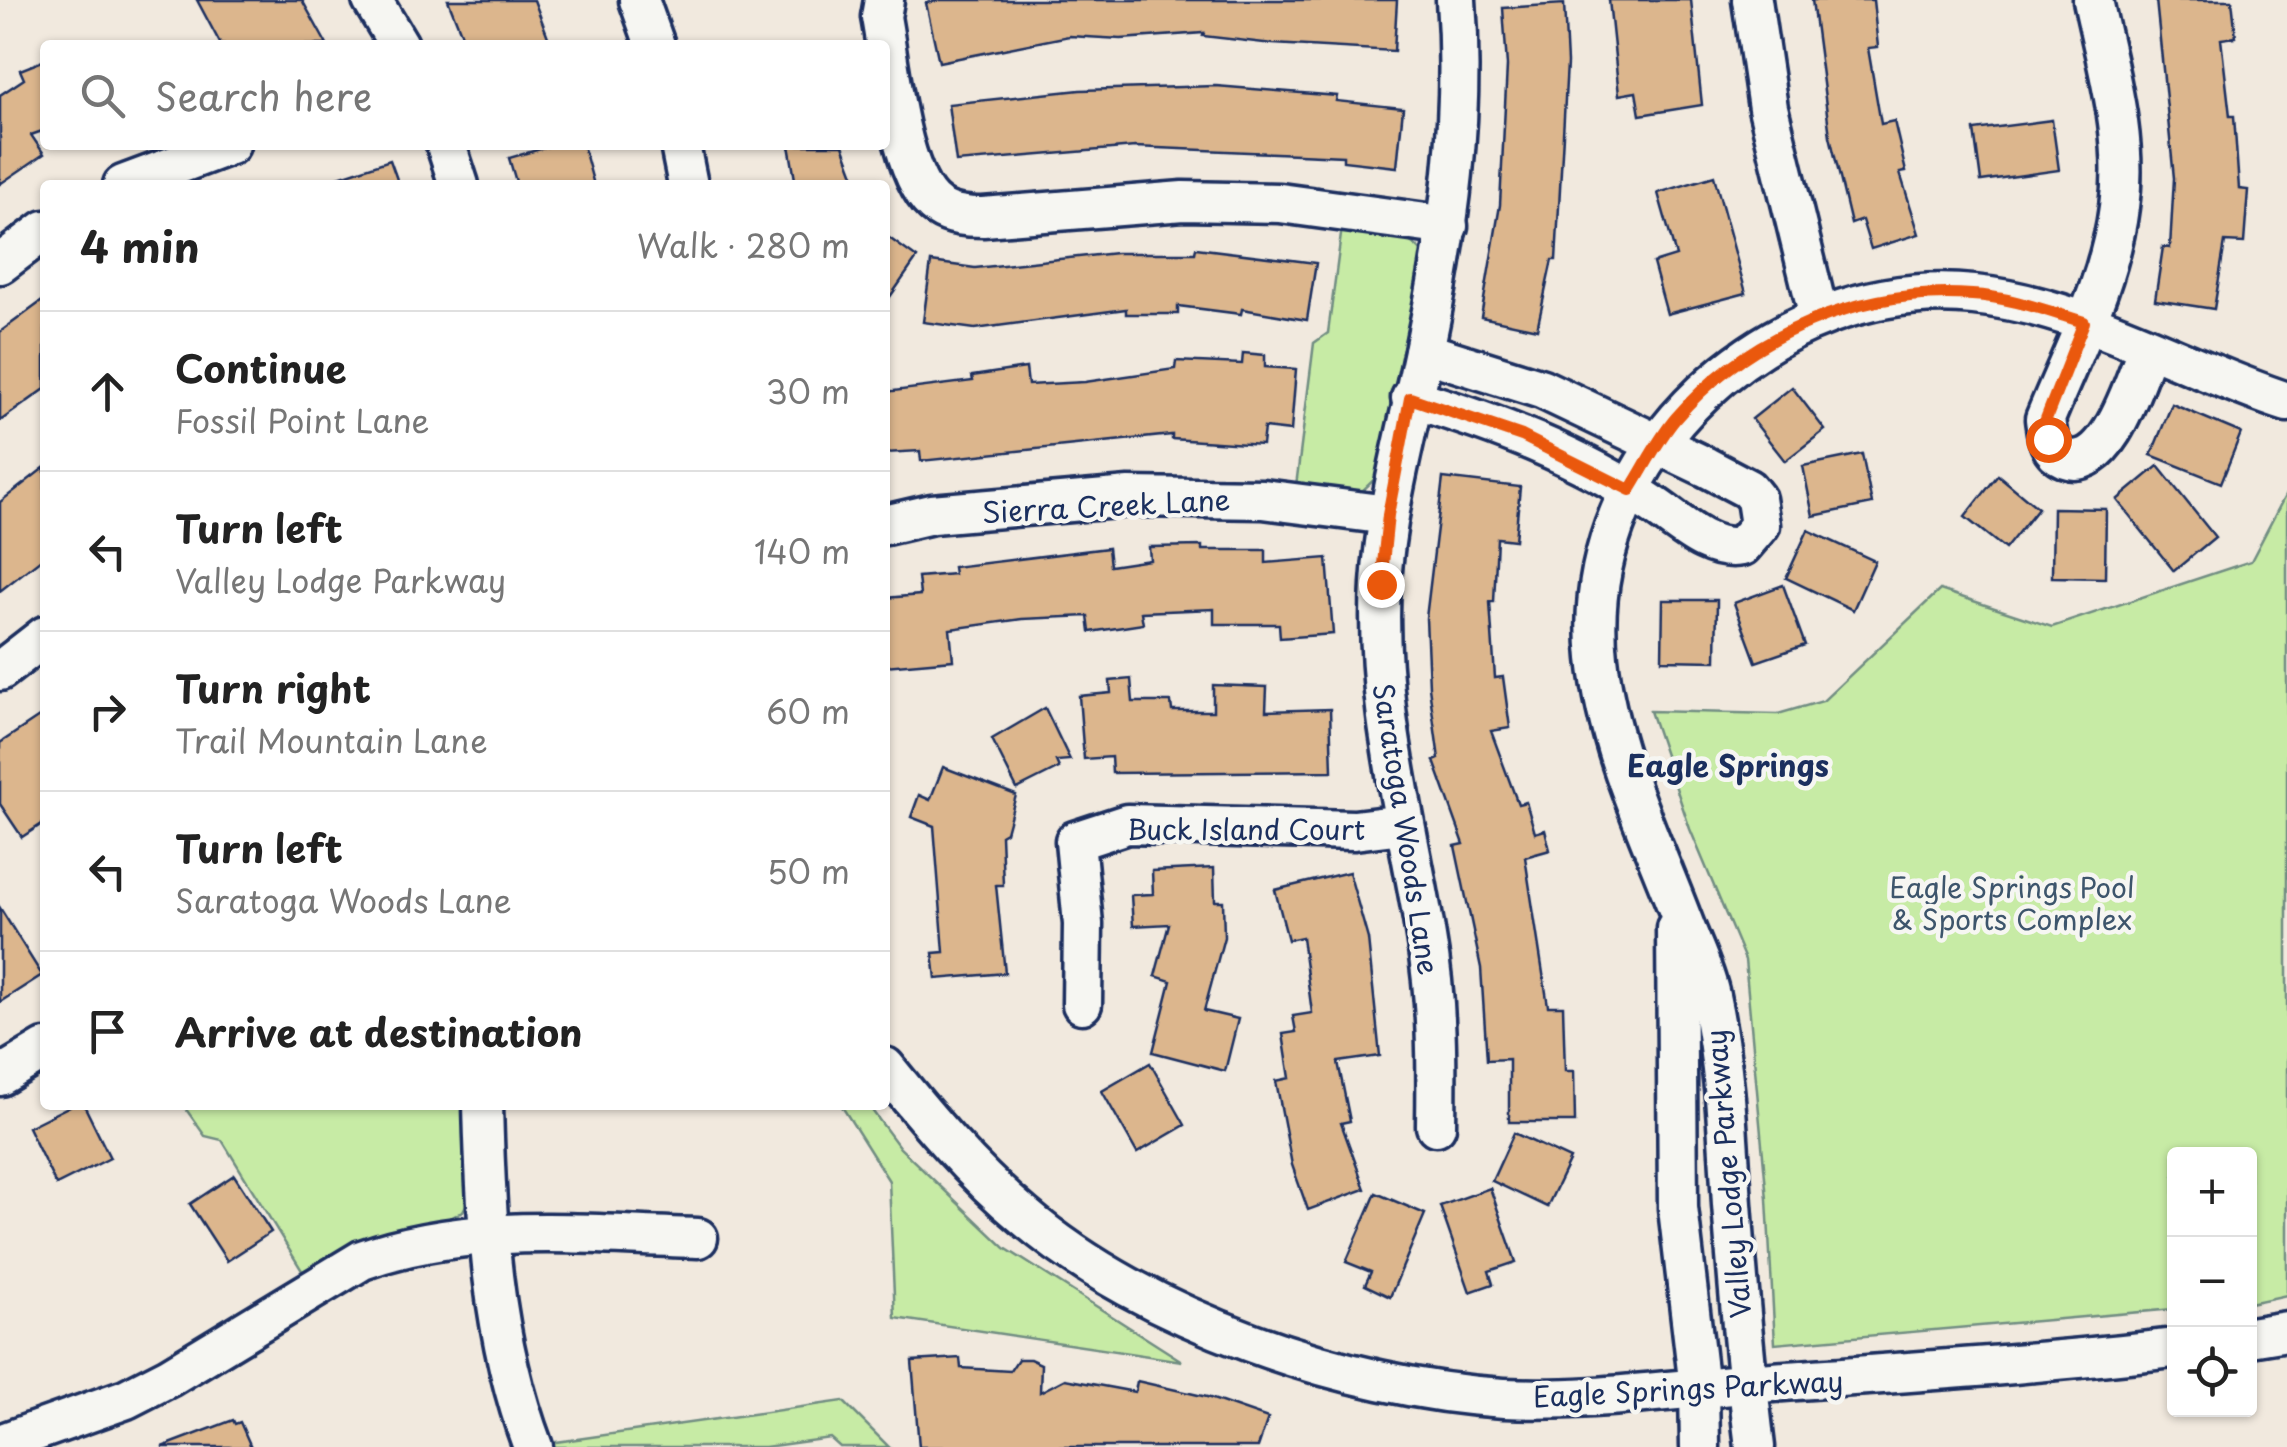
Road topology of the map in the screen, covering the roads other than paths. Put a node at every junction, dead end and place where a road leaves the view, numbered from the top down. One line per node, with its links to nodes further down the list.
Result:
1 (372, 0): 7 (street)
2 (640, 0): 8 (street)
3 (884, 0): 9 (street)
4 (1456, 0): 17 (street, Saratoga Woods Lane)
5 (1752, 0): 20 (street)
6 (2093, 0): 21 (street)
7 (396, 40)
8 (653, 40)
9 (886, 40)
10 (890, 62): 17 (street)
11 (217, 150): 14 (street)
12 (448, 150): 15 (street)
13 (681, 150): 16 (street)
14 (136, 180)
15 (457, 180)
16 (687, 180)
17 (1448, 226): 23 (street, Saratoga Woods Lane)
18 (40, 234): 19 (street)
19 (0, 264)
20 (1820, 317): 21 (street, Valley Lodge Parkway); 26 (street, Valley Lodge Parkway)
21 (2084, 322): 22 (street, Valley Lodge Parkway); 22 (street)
22 (2148, 350): 25 (street, Valley Lodge Parkway)
23 (1424, 352): 24 (street, Saratoga Woods Lane); 26 (street)
24 (1410, 398): 27 (street); 28 (street, Saratoga Woods Lane)
25 (2287, 402)
26 (1658, 444): 27 (street, Valley Lodge Parkway); 27 (street)
27 (1630, 490): 33 (street, Valley Lodge Parkway)
28 (1388, 515): 29 (street, Sierra Creek Lane); 32 (street, Saratoga Woods Lane)
29 (890, 524)
30 (40, 640): 31 (street)
31 (0, 671)
32 (1403, 824): 34 (street, Buck Island Court); 39 (street, Saratoga Woods Lane)
33 (1677, 906): 45 (street, Valley Lodge Parkway); 46 (street, Valley Lodge Parkway)
34 (1082, 1004)
35 (40, 1053): 37 (street)
36 (890, 1073): 46 (street, Eagle Springs Parkway)
37 (0, 1076)
38 (483, 1110): 40 (street)
39 (1436, 1126)
40 (486, 1231): 41 (street); 47 (street); 48 (street)
41 (698, 1238)
42 (2287, 1331): 43 (street)
43 (2257, 1336)
44 (2167, 1349): 45 (street, Eagle Springs Parkway)
45 (1745, 1384): 46 (street, Eagle Springs Parkway); 50 (street, Valley Lodge Parkway)
46 (1698, 1388): 49 (street, Valley Lodge Parkway)
47 (0, 1444)
48 (533, 1447)
49 (1700, 1447)
50 (1754, 1447)

